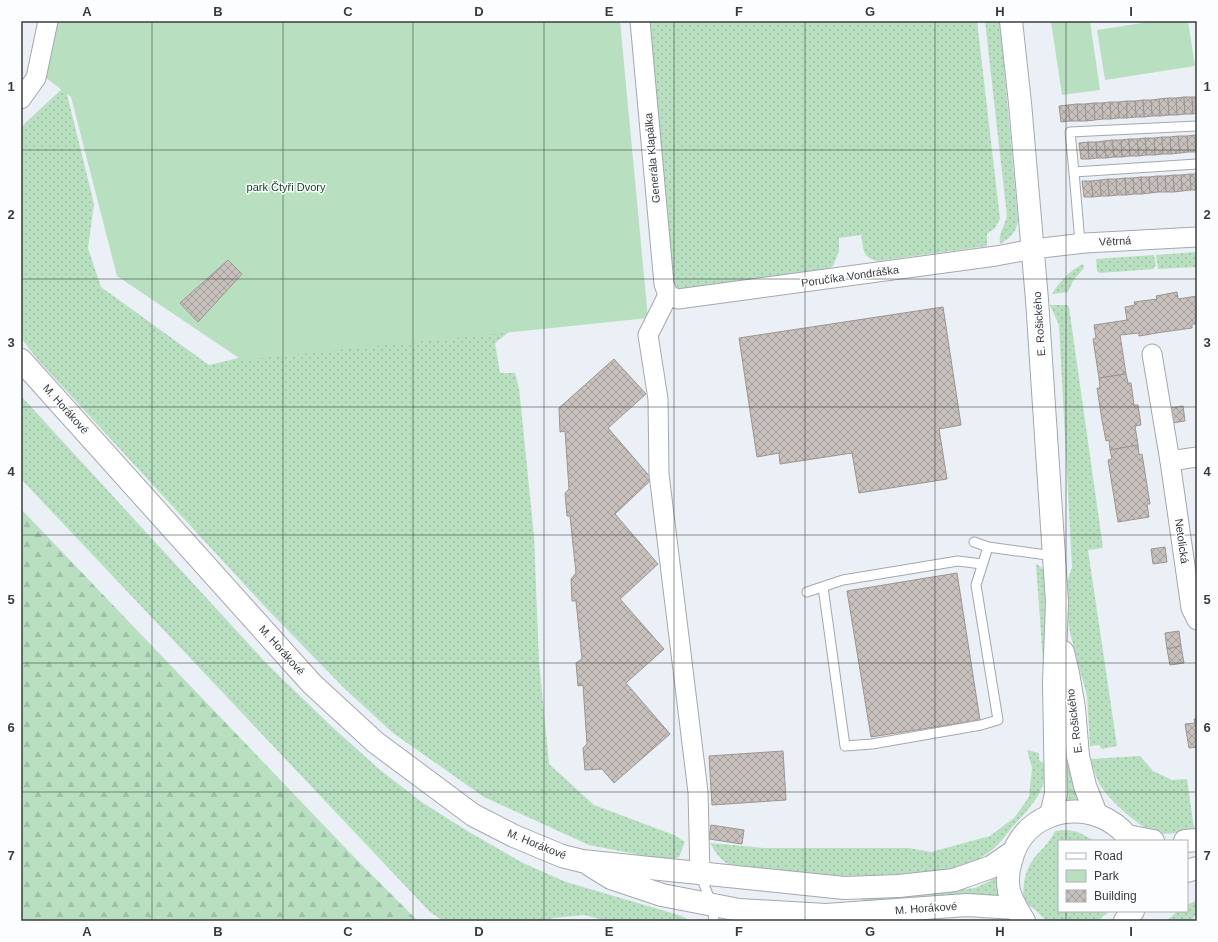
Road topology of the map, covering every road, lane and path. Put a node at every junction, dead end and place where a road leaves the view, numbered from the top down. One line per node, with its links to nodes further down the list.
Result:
1 (48, 21): 4 (street)
2 (640, 21): 11 (street, Generála Klapálka)
3 (1011, 21): 10 (street, E. Rošického)
4 (21, 99)
5 (1197, 126): 7 (lane)
6 (1197, 164): 7 (lane)
7 (1074, 172): 9 (lane)
8 (1197, 237): 9 (street, Větrná)
9 (1080, 243): 10 (street, Větrná)
10 (1033, 248): 11 (street, Poručíka Vondráška); 19 (street, E. Rošického)
11 (668, 295): 31 (street)
12 (1152, 354): 16 (street, Netolická)
13 (21, 356): 14 (street, M. Horákové)
14 (27, 367): 30 (street, M. Horákové)
15 (1197, 457): 16 (street)
16 (1170, 461): 23 (street, Netolická)
17 (974, 542): 18 (lane)
18 (988, 547): 19 (lane); 20 (lane)
19 (1054, 556): 24 (street, E. Rošického)
20 (982, 564): 21 (lane); 21 (lane)
21 (823, 586): 22 (lane)
22 (807, 592)
23 (1197, 620)
24 (1056, 628): 25 (street, E. Rošického); 26 (street, E. Rošického)
25 (1096, 814): 26 (street); 27 (street)
26 (1051, 815): 29 (street)
27 (1129, 838): 28 (street)
28 (1145, 840)
29 (1013, 852): 31 (street, M. Horákové); 34 (street)
30 (582, 861): 31 (street, M. Horákové); 33 (street, M. Horákové)
31 (700, 874): 33 (lane)
32 (1132, 912): 35 (street)
33 (713, 913): 34 (street, M. Horákové)
34 (1020, 914)
35 (1125, 921)

